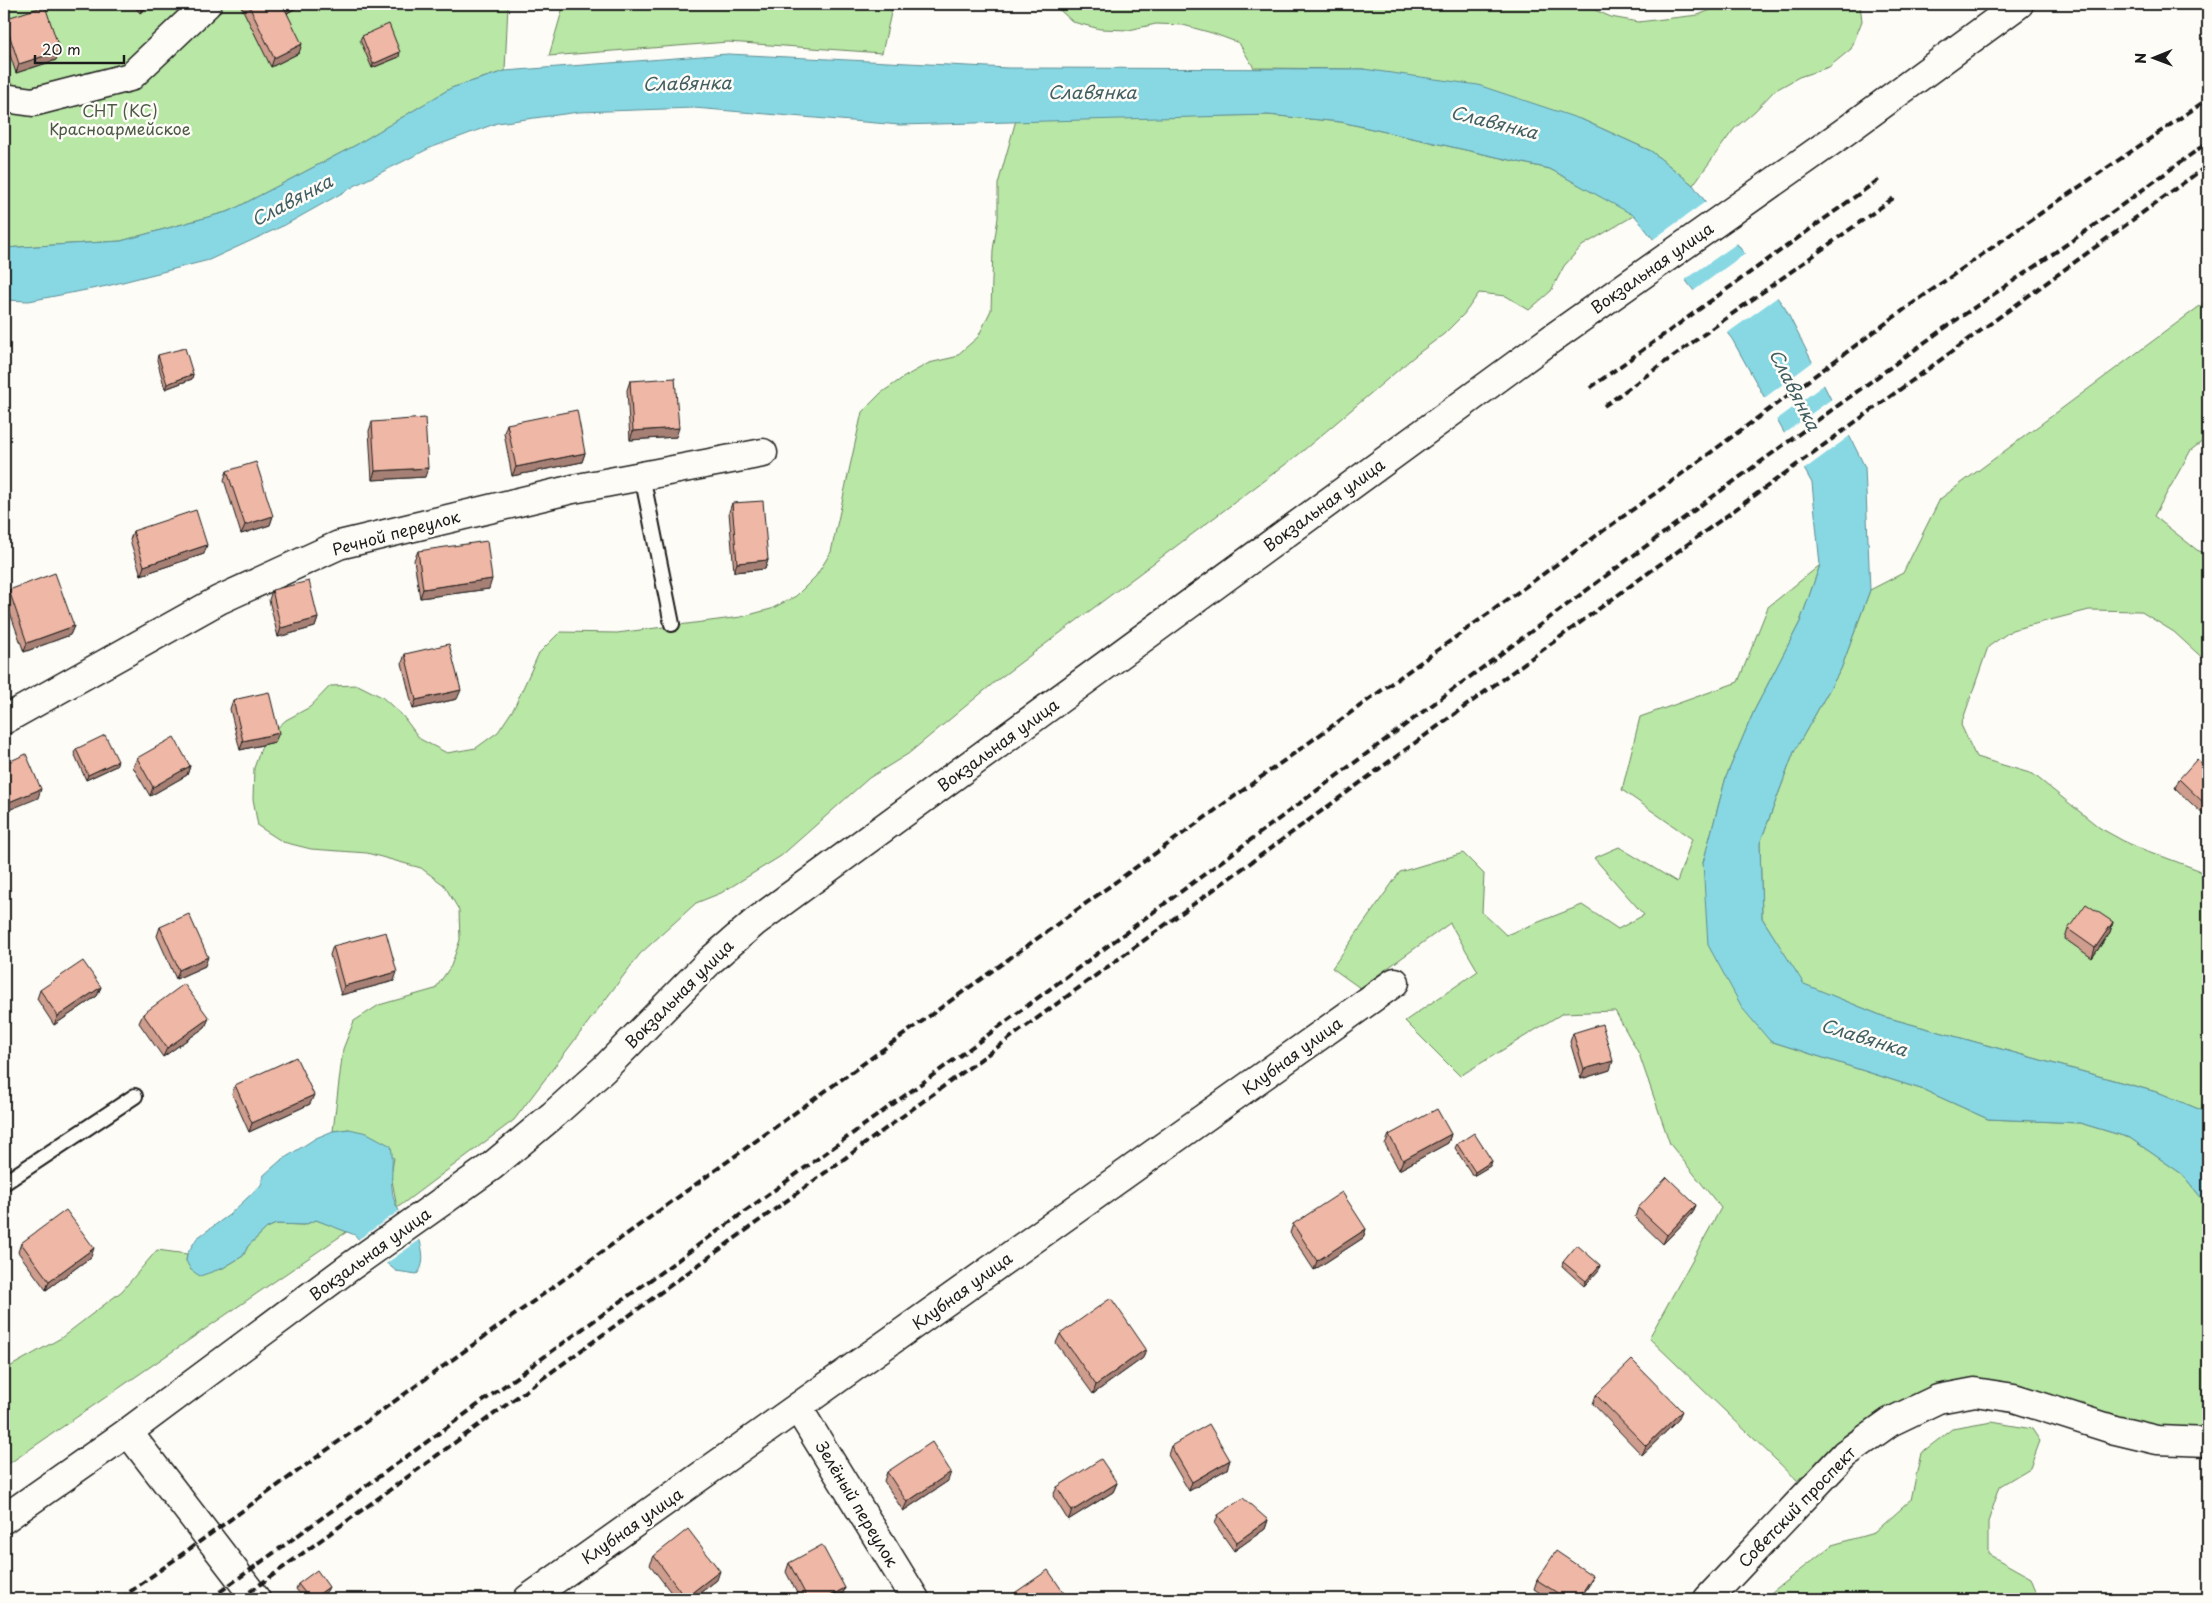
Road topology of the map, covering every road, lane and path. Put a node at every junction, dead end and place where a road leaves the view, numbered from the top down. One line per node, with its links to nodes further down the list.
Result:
1 (207, 4): 3 (street)
2 (2019, 4): 12 (street, Вокзальная улица)
3 (4, 98)
4 (763, 453): 5 (street, Речной переулок)
5 (642, 476): 6 (lane); 7 (street, Речной переулок)
6 (672, 624)
7 (4, 720)
8 (1395, 982): 11 (street, Клубная улица)
9 (135, 1096): 10 (lane)
10 (4, 1183)
11 (798, 1408): 16 (street, Клубная улица); 17 (street, Зелёный переулок)
12 (128, 1432): 14 (street, Вокзальная улица); 15 (street)
13 (2208, 1442): 18 (street, Советский проспект)
14 (4, 1519)
15 (256, 1599)
16 (528, 1599)
17 (915, 1599)
18 (1708, 1599)

